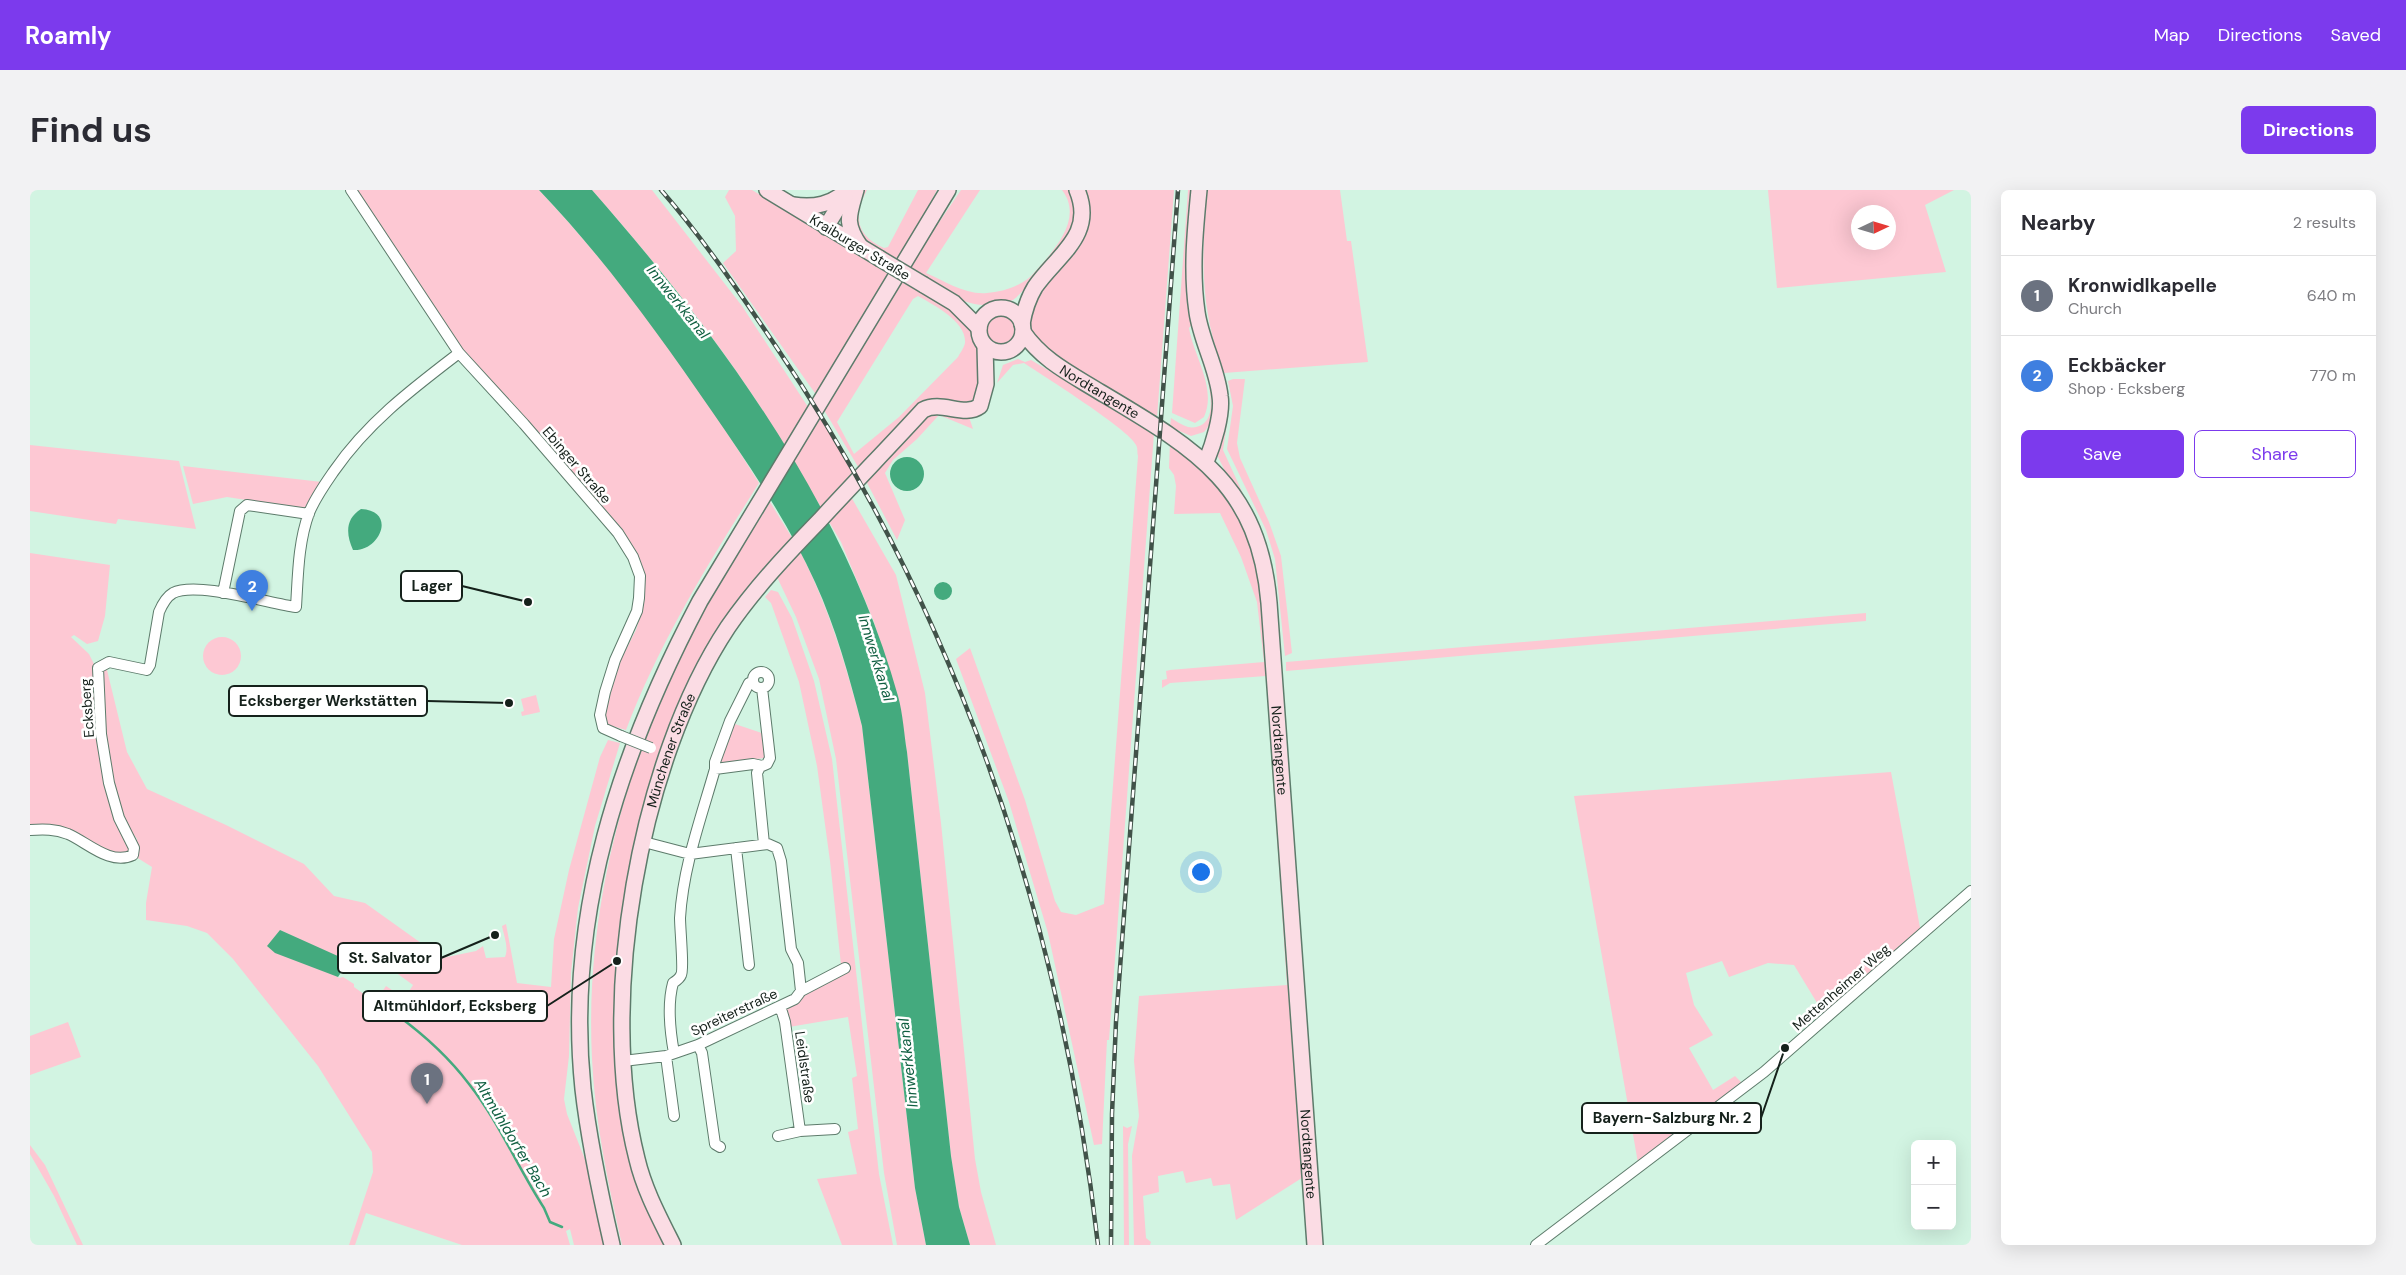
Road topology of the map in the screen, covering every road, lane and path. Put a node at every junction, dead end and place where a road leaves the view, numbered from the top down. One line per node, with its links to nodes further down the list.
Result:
1 (351, 190): 19 (street, Ebinger Straße)
2 (767, 190): 8 (main road, Kraiburger Straße)
3 (848, 190): 8 (main road); 10 (main road)
4 (856, 190): 9 (main road)
5 (948, 190): 48 (main road)
6 (1077, 190): 12 (main road)
7 (1199, 190): 22 (main road)
8 (792, 205): 10 (main road, Kraiburger Straße)
9 (849, 212): 10 (main road); 11 (main road)
10 (830, 229): 11 (main road, Kraiburger Straße)
11 (861, 248): 13 (main road, Kraiburger Straße, bridge)
12 (1034, 289): 14 (main road); 16 (main road)
13 (954, 303): 14 (main road, Kraiburger Straße); 15 (main road, Kraiburger Straße)
14 (998, 309): 15 (main road); 16 (main road)
15 (979, 328): 17 (main road)
16 (1022, 328): 18 (main road); 20 (main road, Nordtangente)
17 (985, 346): 18 (main road); 21 (main road, Münchener Straße)
18 (1007, 351): 20 (main road, Nordtangente); 21 (main road, Münchener Straße)
19 (459, 353): 23 (street); 27 (street, Ebinger Straße, bridge)
20 (1047, 360): 22 (main road, Nordtangente)
21 (986, 384): 27 (main road, Münchener Straße)
22 (1200, 458): 50 (main road, Nordtangente)
23 (309, 514): 24 (street); 24 (street, Ecksberg)
24 (222, 593): 30 (street, Ecksberg)
25 (753, 682): 26 (street); 26 (street); 29 (street, Spreiterstraße)
26 (762, 688): 28 (street)
27 (668, 754): 31 (main road, Münchener Straße)
28 (762, 766): 29 (street); 32 (street)
29 (715, 769): 34 (street, Spreiterstraße)
30 (30, 830)
31 (644, 842): 34 (street); 42 (main road, Münchener Straße)
32 (764, 844): 33 (street); 38 (street)
33 (736, 848): 34 (street); 36 (street)
34 (690, 854): 41 (street, Spreiterstraße)
35 (1971, 892): 51 (street, Mettenheimer Weg)
36 (749, 965)
37 (845, 968): 38 (street, Spreiterstraße)
38 (801, 990): 39 (street, Spreiterstraße)
39 (778, 1008): 40 (street, Spreiterstraße); 45 (street, Leidlstraße)
40 (698, 1045): 41 (street, Spreiterstraße); 47 (street)
41 (670, 1055): 42 (street, Spreiterstraße); 43 (street)
42 (623, 1062): 49 (main road, Münchener Straße)
43 (674, 1116)
44 (835, 1129): 45 (street)
45 (800, 1131): 46 (street)
46 (778, 1136)
47 (720, 1147)
48 (612, 1245)
49 (673, 1245)
50 (1315, 1245)
51 (1536, 1245)

